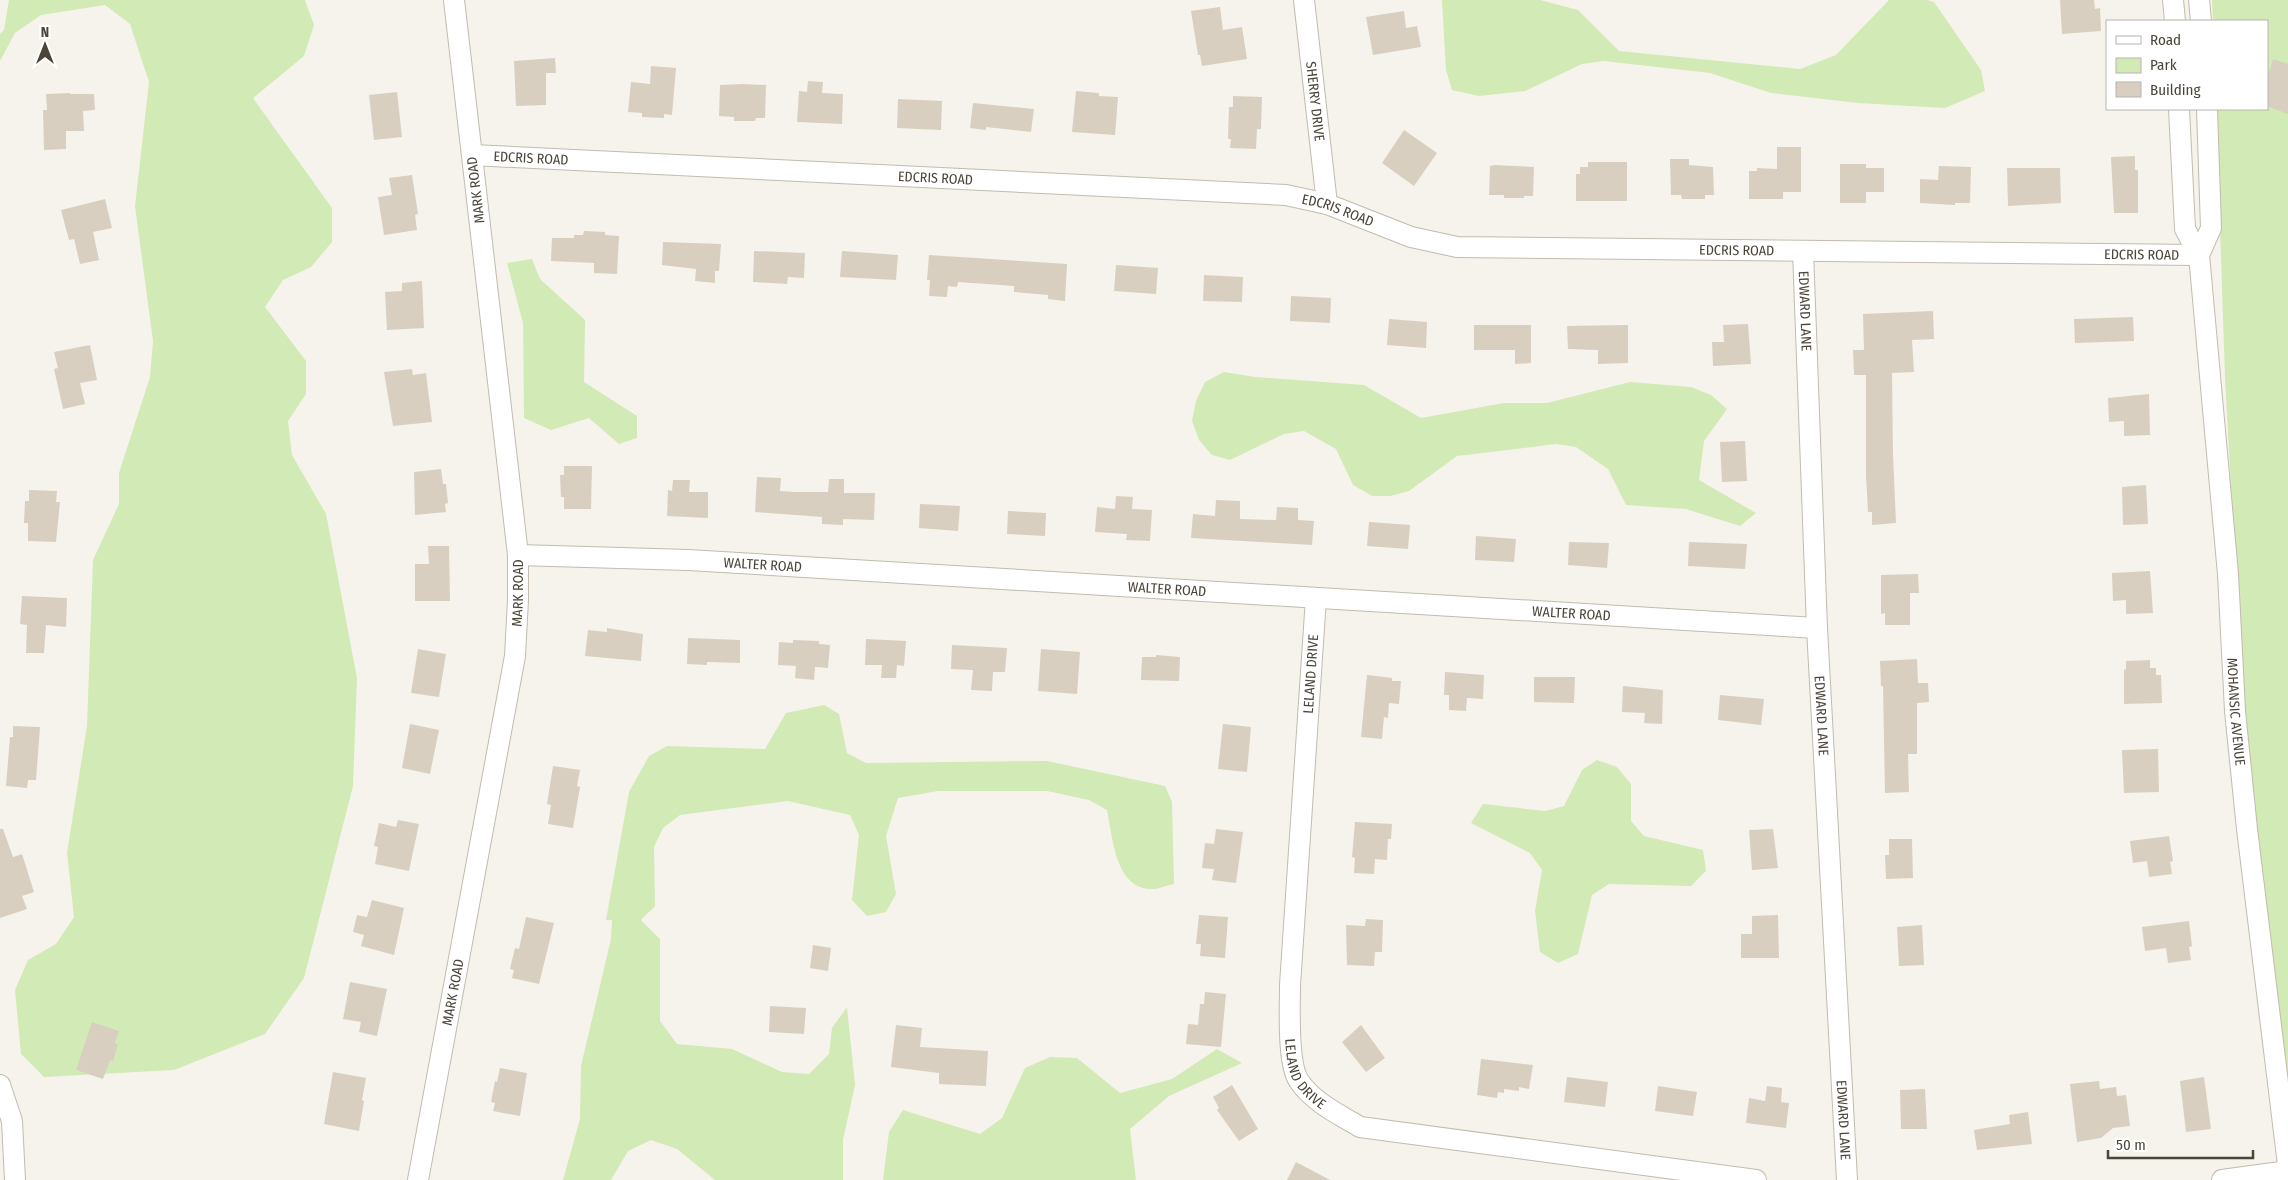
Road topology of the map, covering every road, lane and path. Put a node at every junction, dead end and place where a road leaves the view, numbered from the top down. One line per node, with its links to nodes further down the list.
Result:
1 (454, 0): 9 (street, MARK ROAD)
2 (1304, 0): 10 (street, SHERRY DRIVE)
3 (2173, 0): 5 (street)
4 (2199, 0): 6 (street)
5 (2174, 20)
6 (2201, 20)
7 (2179, 110): 12 (street, MOHANSIC AVENUE)
8 (2207, 110): 12 (street, MOHANSIC AVENUE)
9 (472, 155): 10 (street, EDCRIS ROAD); 13 (street, MARK ROAD)
10 (1327, 204): 11 (street, EDCRIS ROAD)
11 (1803, 251): 12 (street, EDCRIS ROAD); 15 (street, EDWARD LANE)
12 (2199, 255): 17 (street, MOHANSIC AVENUE)
13 (518, 555): 14 (street, WALTER ROAD); 20 (street, MARK ROAD)
14 (1316, 598): 15 (street, WALTER ROAD); 21 (street, LELAND DRIVE)
15 (1817, 628): 22 (street, EDWARD LANE)
16 (0, 1085): 19 (street)
17 (2288, 1165)
18 (2288, 1171): 23 (street); 24 (street)
19 (15, 1180)
20 (418, 1180)
21 (1756, 1180)
22 (1848, 1180)
23 (2222, 1180)
24 (2280, 1180)

